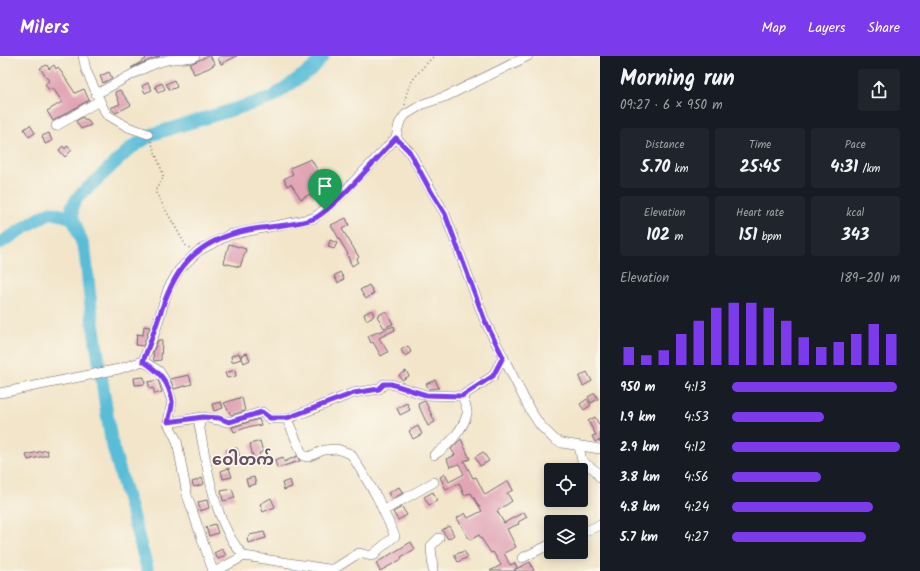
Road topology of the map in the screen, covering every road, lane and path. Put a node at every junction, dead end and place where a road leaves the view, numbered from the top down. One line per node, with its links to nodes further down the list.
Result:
1 (83, 56): 5 (street)
2 (195, 56): 5 (street)
3 (434, 56): 6 (path)
4 (528, 56): 6 (street)
5 (98, 98): 7 (street); 8 (street)
6 (405, 114): 9 (street)
7 (56, 126)
8 (148, 134)
9 (396, 138): 11 (street); 12 (street)
10 (154, 150): 11 (path)
11 (198, 251): 13 (street)
12 (503, 357): 15 (street); 19 (street)
13 (143, 361): 14 (street); 18 (street)
14 (0, 393)
15 (462, 396): 17 (street); 21 (street)
16 (203, 417): 17 (street); 18 (street); 30 (street)
17 (287, 418): 24 (street)
18 (168, 422): 34 (street)
19 (579, 446): 20 (street); 22 (street)
20 (600, 449)
21 (434, 455)
22 (600, 478)
23 (434, 482): 24 (street)
24 (383, 511): 31 (street)
25 (600, 525): 26 (street)
26 (588, 530)
27 (439, 538): 35 (street)
28 (544, 547): 32 (street)
29 (384, 553): 31 (street)
30 (244, 556): 33 (street); 34 (street)
31 (371, 556): 33 (street)
32 (522, 558)
33 (296, 568)
34 (214, 571)
35 (433, 571)

